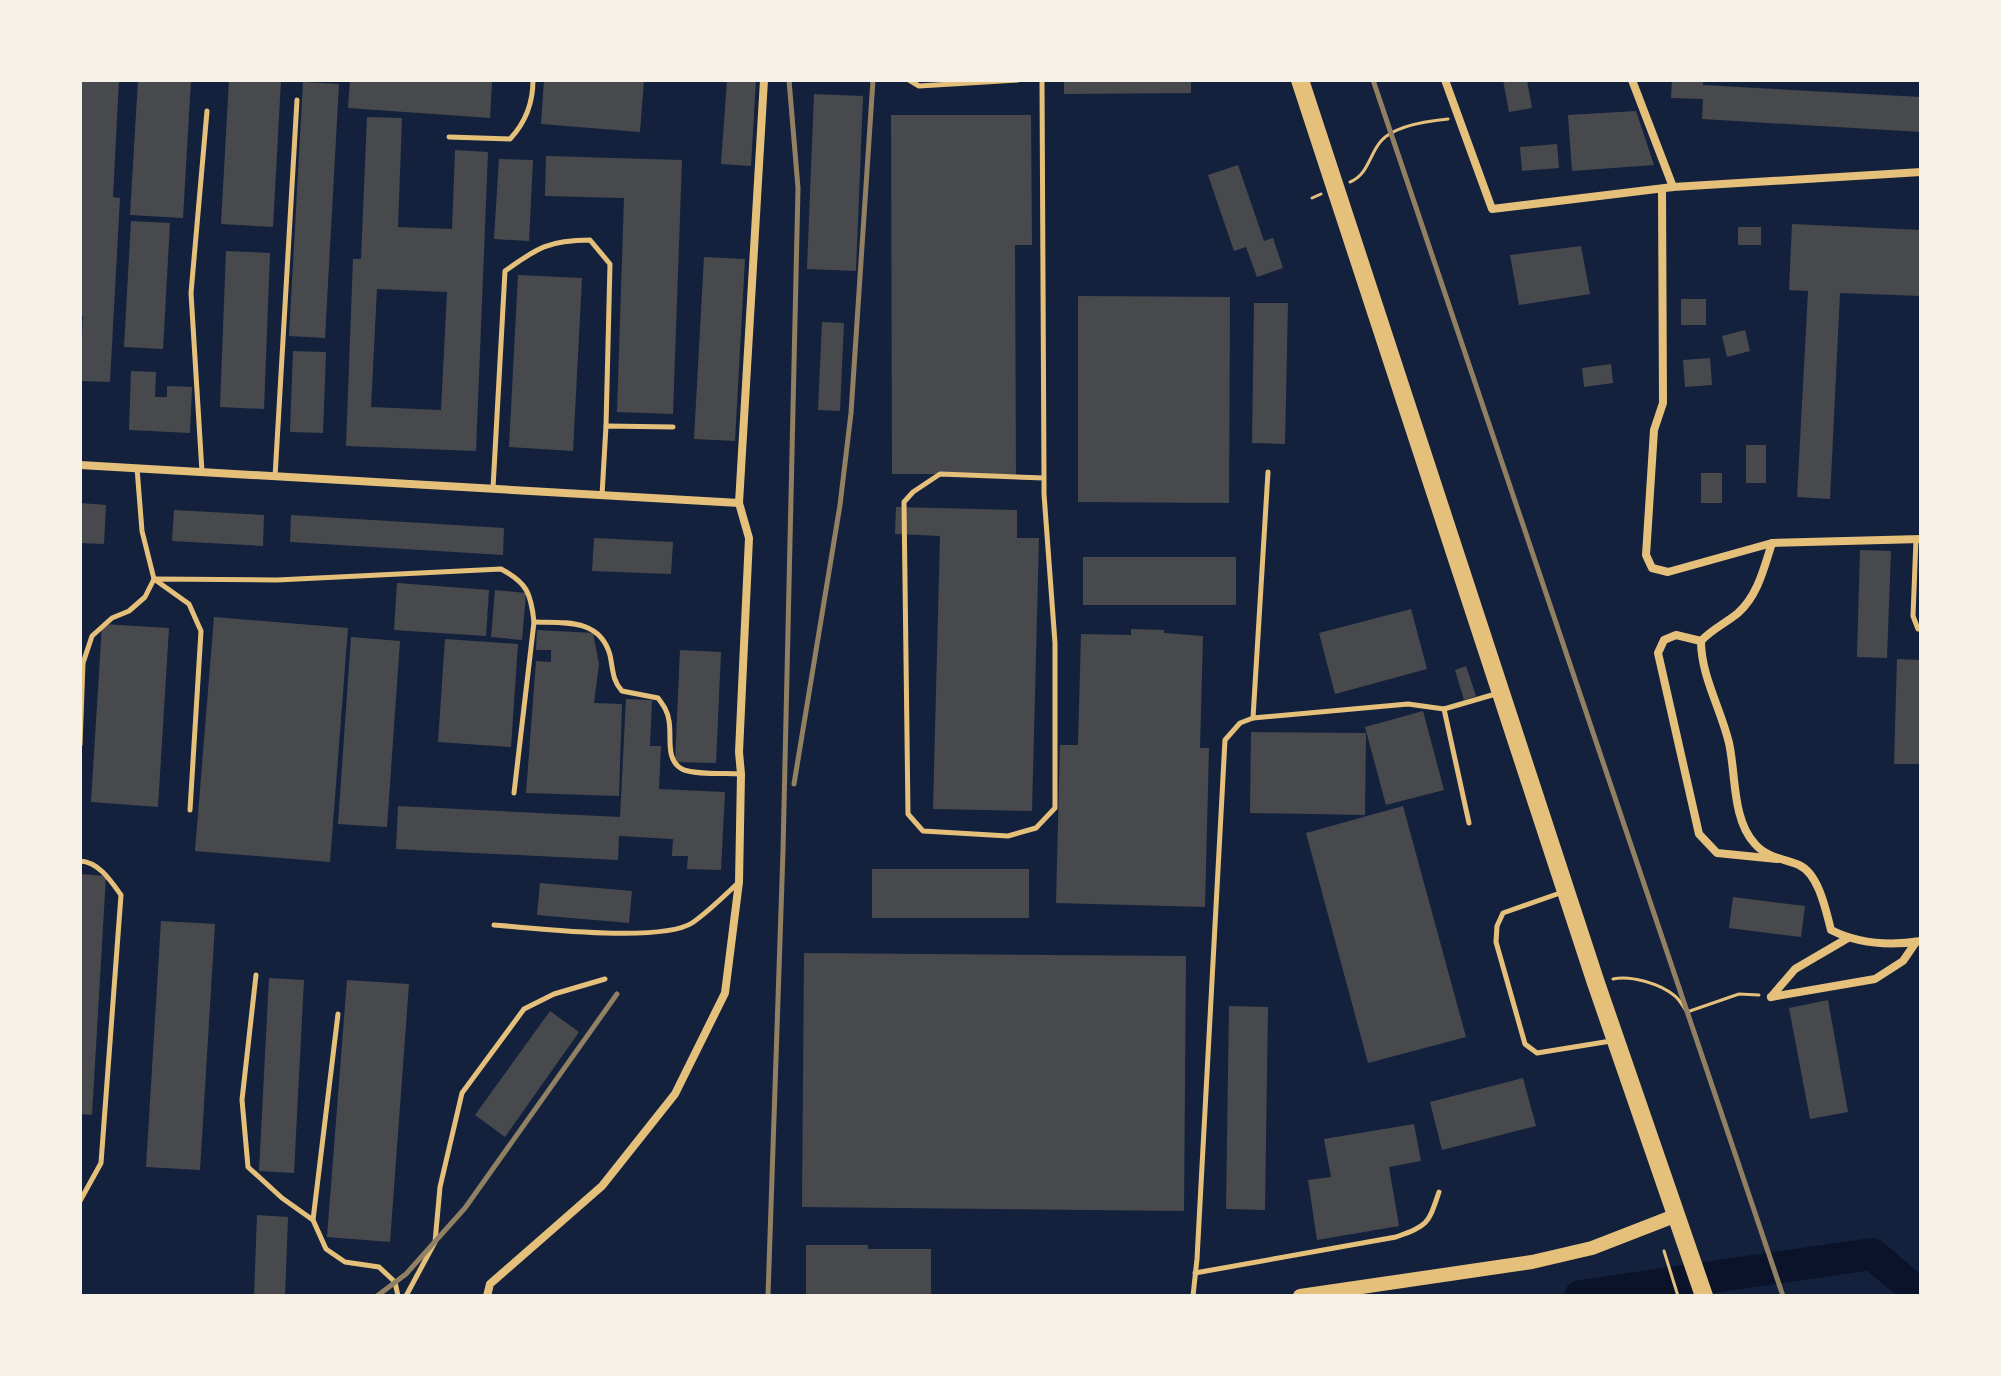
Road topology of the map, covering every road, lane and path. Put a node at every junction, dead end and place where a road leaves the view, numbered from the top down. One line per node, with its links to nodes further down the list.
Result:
1 (533, 80): 12 (lane)
2 (764, 80): 28 (street)
3 (909, 80): 4 (lane)
4 (1018, 80)
5 (1042, 80): 25 (lane)
6 (1300, 80): 15 (main road)
7 (1445, 80): 16 (street)
8 (1632, 80): 14 (street)
9 (297, 100): 24 (lane)
10 (207, 111): 22 (lane)
11 (1440, 120): 15 (path)
12 (449, 137)
13 (1921, 172): 14 (street)
14 (1673, 187): 16 (street)
15 (1334, 189): 17 (path); 35 (main road)
16 (1662, 189): 30 (street)
17 (1312, 198)
18 (606, 426): 19 (lane); 26 (lane); 27 (lane)
19 (673, 427)
20 (80, 465): 21 (street)
21 (137, 468): 22 (street); 31 (lane)
22 (202, 472): 24 (street)
23 (1268, 472): 37 (lane)
24 (275, 477): 26 (street)
25 (1044, 478): 25 (lane)
26 (492, 489): 27 (street)
27 (602, 495): 28 (street)
28 (739, 503): 39 (street)
29 (1918, 538): 30 (street); 33 (lane)
30 (1772, 543): 34 (street)
31 (154, 579): 32 (lane); 38 (lane); 41 (lane)
32 (534, 622): 39 (lane); 40 (lane)
33 (1921, 629)
34 (1701, 641): 43 (street); 43 (street)
35 (1500, 692): 36 (lane); 46 (main road)
36 (1444, 709): 37 (lane); 42 (lane)
37 (1253, 718): 61 (lane)
38 (80, 745)
39 (741, 774): 45 (street)
40 (514, 793)
41 (190, 810)
42 (1469, 823)
43 (1778, 859): 48 (street)
44 (80, 861): 57 (lane)
45 (739, 882): 47 (lane); 64 (street)
46 (1567, 891): 55 (main road); 55 (lane)
47 (494, 925)
48 (1848, 938): 49 (street); 53 (street)
49 (1919, 941): 53 (street)
50 (256, 975): 59 (lane)
51 (1622, 977): 53 (path)
52 (605, 979): 63 (lane)
53 (1771, 997)
54 (338, 1014): 59 (lane)
55 (1616, 1040): 58 (main road)
56 (1439, 1192): 61 (lane)
57 (80, 1201)
58 (1677, 1215): 66 (street); 68 (main road)
59 (313, 1220): 62 (lane)
60 (1664, 1251): 67 (path)
61 (1195, 1273): 65 (lane)
62 (398, 1296)
63 (406, 1296)
64 (487, 1296)
65 (1193, 1296)
66 (1300, 1296)
67 (1678, 1296)
68 (1704, 1296)

